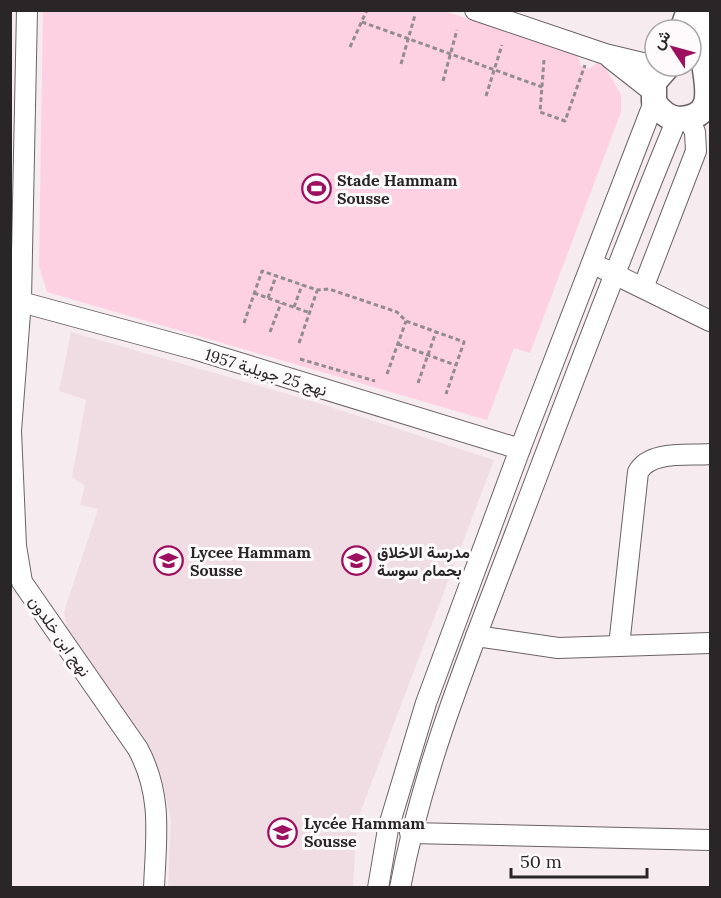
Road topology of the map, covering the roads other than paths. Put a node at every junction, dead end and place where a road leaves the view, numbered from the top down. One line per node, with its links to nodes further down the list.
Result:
1 (27, 10): 13 (street, نهج ابن خلدون)
2 (475, 10): 4 (street)
3 (711, 19): 7 (main road)
4 (598, 52): 5 (street); 8 (street)
5 (643, 62)
6 (657, 78): 8 (main road)
7 (704, 82): 9 (main road)
8 (653, 96): 9 (main road); 10 (street)
9 (692, 119): 11 (street); 12 (street)
10 (591, 263): 11 (street); 15 (street)
11 (612, 274): 12 (street); 18 (street)
12 (643, 288): 14 (street)
13 (16, 300): 15 (street, نهج 25 جويلية 1957); 17 (street, نهج ابن خلدون)
14 (711, 321)
15 (520, 449): 24 (street)
16 (711, 454): 19 (street)
17 (16, 583): 23 (street, نهج ابن خلدون)
18 (476, 636): 20 (street); 21 (street)
19 (620, 637)
20 (711, 643)
21 (410, 833): 22 (street); 25 (street)
22 (711, 840)
23 (154, 888)
24 (378, 888)
25 (400, 888)

